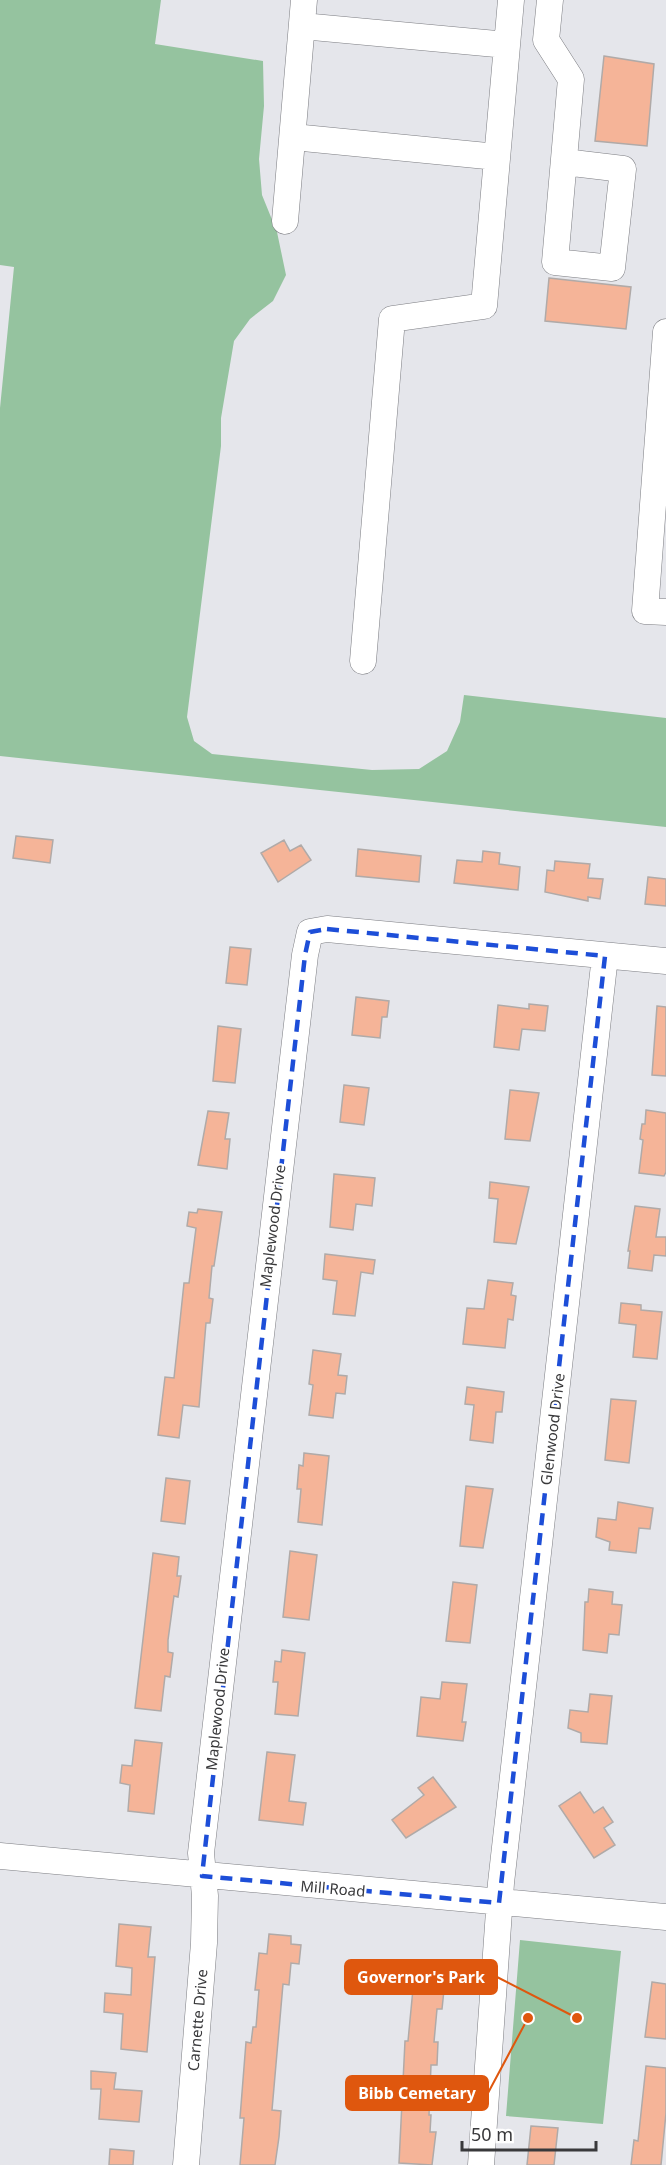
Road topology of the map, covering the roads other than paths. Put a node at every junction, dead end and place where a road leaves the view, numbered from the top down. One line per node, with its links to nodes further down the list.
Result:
1 (304, 0): 4 (street)
2 (511, 0): 5 (street)
3 (550, 0): 8 (street)
4 (302, 26): 5 (street); 6 (street)
5 (507, 45): 7 (street)
6 (292, 137): 7 (street); 9 (street)
7 (497, 158): 14 (street)
8 (564, 162)
9 (285, 221)
10 (666, 332): 11 (street)
11 (664, 374): 12 (street)
12 (656, 558): 13 (street)
13 (666, 612)
14 (363, 661)
15 (605, 956): 16 (street, Maplewood Drive); 18 (street, Maplewood Drive); 19 (street, Glenwood Drive)
16 (666, 961)
17 (0, 1856): 18 (street, Mill Road)
18 (202, 1876): 19 (street, Mill Road); 21 (street, Carnette Drive)
19 (499, 1903): 20 (street, Mill Road); 22 (street, Glenwood Drive)
20 (666, 1917)
21 (186, 2165)
22 (481, 2165)

